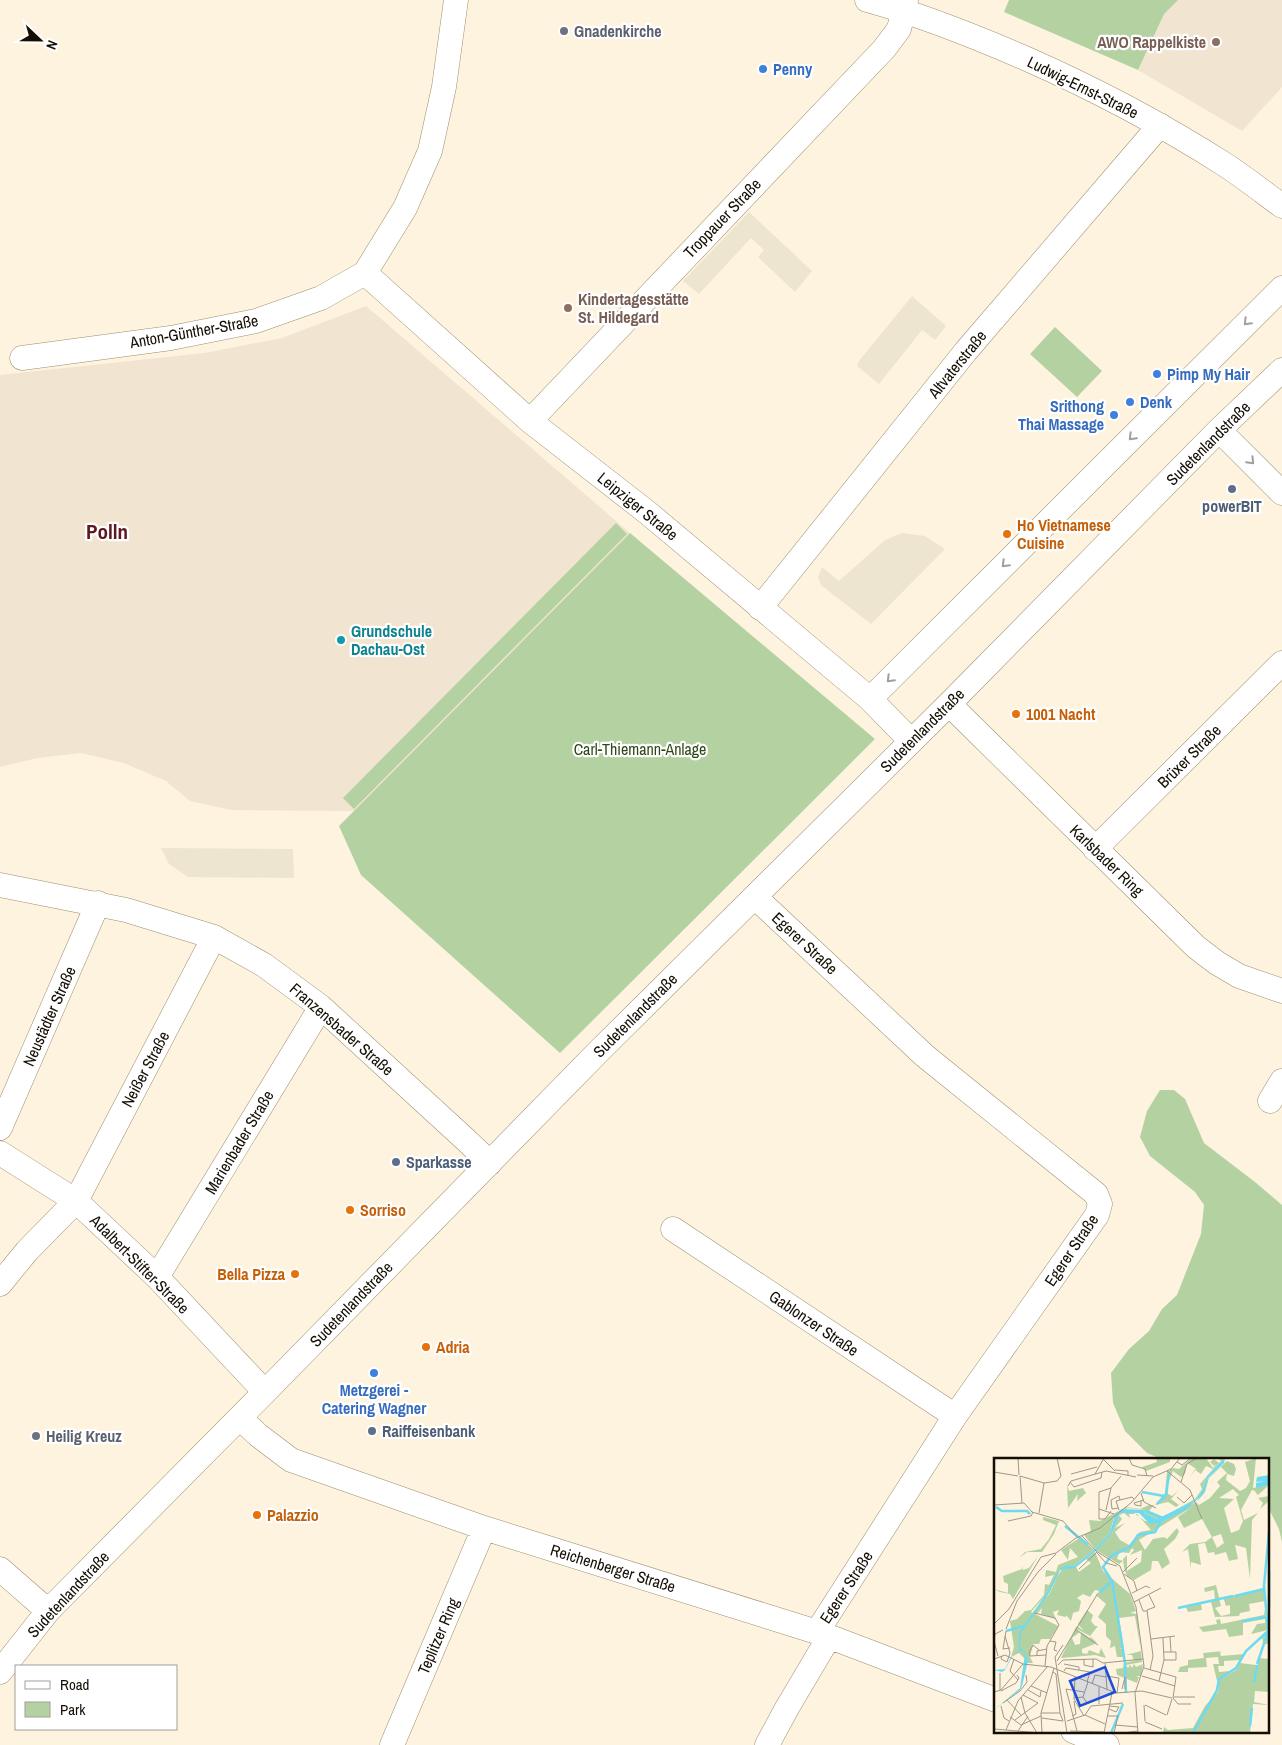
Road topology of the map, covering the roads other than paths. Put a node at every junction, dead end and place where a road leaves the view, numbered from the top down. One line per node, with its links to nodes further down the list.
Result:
1 (456, 0): 6 (street, Anton-Günther-Straße)
2 (867, 0): 3 (street, Ludwig-Ernst-Straße)
3 (905, 5): 4 (street, Ludwig-Ernst-Straße); 10 (street, Troppauer Straße)
4 (1160, 125): 5 (street, Ludwig-Ernst-Straße); 13 (street, Altvaterstraße)
5 (1282, 206)
6 (365, 273): 8 (street, Anton-Günther-Straße); 10 (street, Leipziger Straße)
7 (1282, 288): 15 (street, one-way to 15)
8 (22, 358)
9 (1282, 370): 11 (street, Sudetenlandstraße)
10 (530, 421): 13 (street, Leipziger Straße)
11 (1219, 430): 12 (street, one-way to 12); 16 (street, Sudetenlandstraße)
12 (1282, 493)
13 (760, 608): 15 (street, Leipziger Straße)
14 (1282, 663): 18 (street, Brüxer Straße)
15 (870, 699): 17 (street, Leipziger Straße)
16 (949, 704): 17 (street, Sudetenlandstraße); 18 (street, Karlsbader Ring)
17 (911, 741): 20 (street, Sudetenlandstraße)
18 (1096, 849): 23 (street, Karlsbader Ring)
19 (0, 885): 21 (street, Franzensbader Straße)
20 (755, 896): 29 (street, Sudetenlandstraße); 35 (street, Egerer Straße)
21 (98, 903): 22 (street, Franzensbader Straße); 27 (street, Neustädter Straße)
22 (214, 937): 24 (street, Franzensbader Straße); 30 (street, Neißer Straße)
23 (1282, 991)
24 (321, 1007): 29 (street, Franzensbader Straße); 32 (street, Marienbader Straße)
25 (1282, 1080): 26 (street)
26 (1270, 1101)
27 (0, 1128)
28 (0, 1154): 30 (street, Adalbert-Stifter-Straße)
29 (490, 1163): 34 (street, Sudetenlandstraße)
30 (76, 1201): 32 (street, Adalbert-Stifter-Straße); 33 (street, Neißer Straße)
31 (673, 1229): 35 (street, Gablonzer Straße)
32 (157, 1277): 34 (street, Adalbert-Stifter-Straße)
33 (0, 1284)
34 (265, 1392): 36 (street, Sudetenlandstraße)
35 (955, 1416): 40 (street, Egerer Straße)
36 (240, 1418): 37 (street, Reichenberger Straße); 39 (street, Sudetenlandstraße)
37 (484, 1528): 40 (street, Reichenberger Straße); 44 (street, Teplitzer Ring)
38 (0, 1569): 39 (street)
39 (48, 1611): 41 (street, Sudetenlandstraße)
40 (823, 1634): 42 (street, Reichenberger Straße); 45 (street, Egerer Straße)
41 (0, 1672)
42 (994, 1699)
43 (1074, 1732): 46 (street)
44 (392, 1745)
45 (767, 1745)
46 (1107, 1745)

